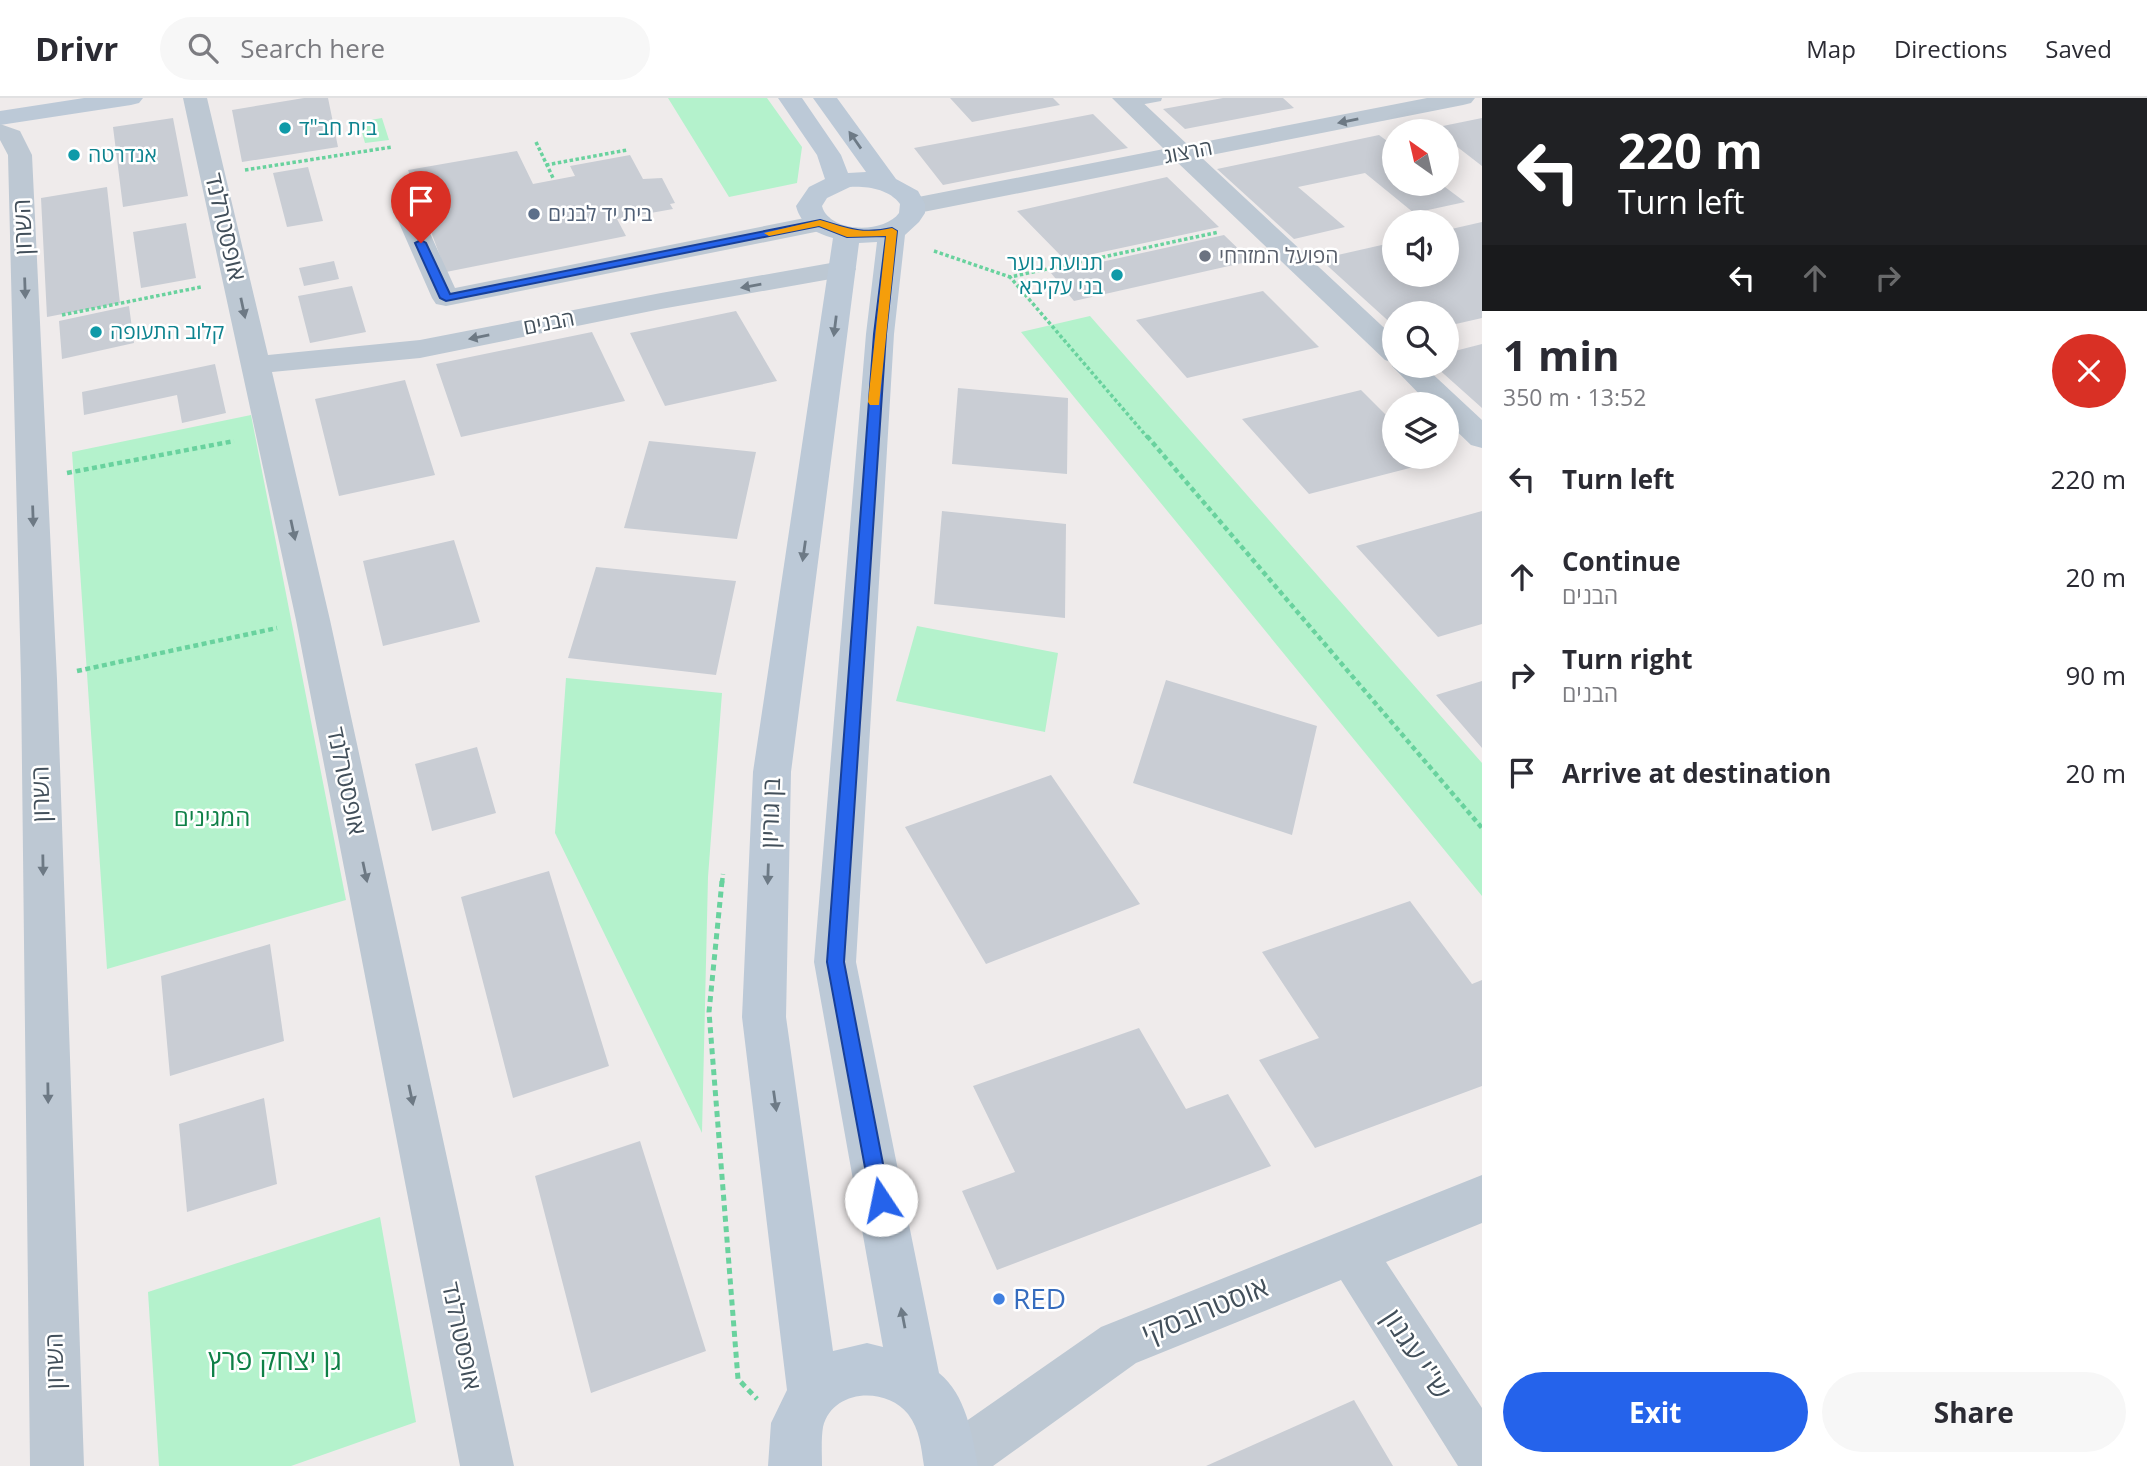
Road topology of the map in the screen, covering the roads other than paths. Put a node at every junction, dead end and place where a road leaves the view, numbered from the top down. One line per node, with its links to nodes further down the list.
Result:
1 (131, 98): 7 (main road)
2 (195, 98): 18 (street, אופסטרלנד, one-way to 18)
3 (790, 98): 12 (main road)
4 (825, 98): 13 (main road, one-way to 4)
5 (1156, 98): 8 (lane)
6 (1464, 98): 11 (street, הרצוג, one-way to 11)
7 (90, 100): 9 (main road)
8 (1126, 101): 11 (street)
9 (0, 118)
10 (0, 131): 30 (street, השרון, one-way to 30)
11 (1182, 153): 15 (street, הרצוג); 17 (street)
12 (838, 181): 13 (main road); 16 (main road)
13 (886, 183): 15 (main road)
14 (405, 207): 16 (street, הבנים)
15 (902, 219): 16 (main road); 25 (main road, one-way to 15)
16 (836, 242): 18 (street, הבנים, one-way to 18); 26 (main road, בן גוריון, one-way to 26)
17 (1382, 342)
18 (255, 365): 31 (street, אופסטרלנד, one-way to 31)
19 (1420, 378): 20 (street)
20 (1434, 392)
21 (1459, 416): 22 (street)
22 (1482, 438)
23 (1482, 1199): 24 (street, אוסטרובסקי)
24 (1352, 1252): 27 (street, ש''י עגנון); 29 (street, אוסטרובסקי)
25 (916, 1385): 26 (main road); 29 (main road)
26 (813, 1393): 28 (main road)
27 (1482, 1455)
28 (792, 1465)
29 (951, 1465)
30 (57, 1466)
31 (487, 1466)

